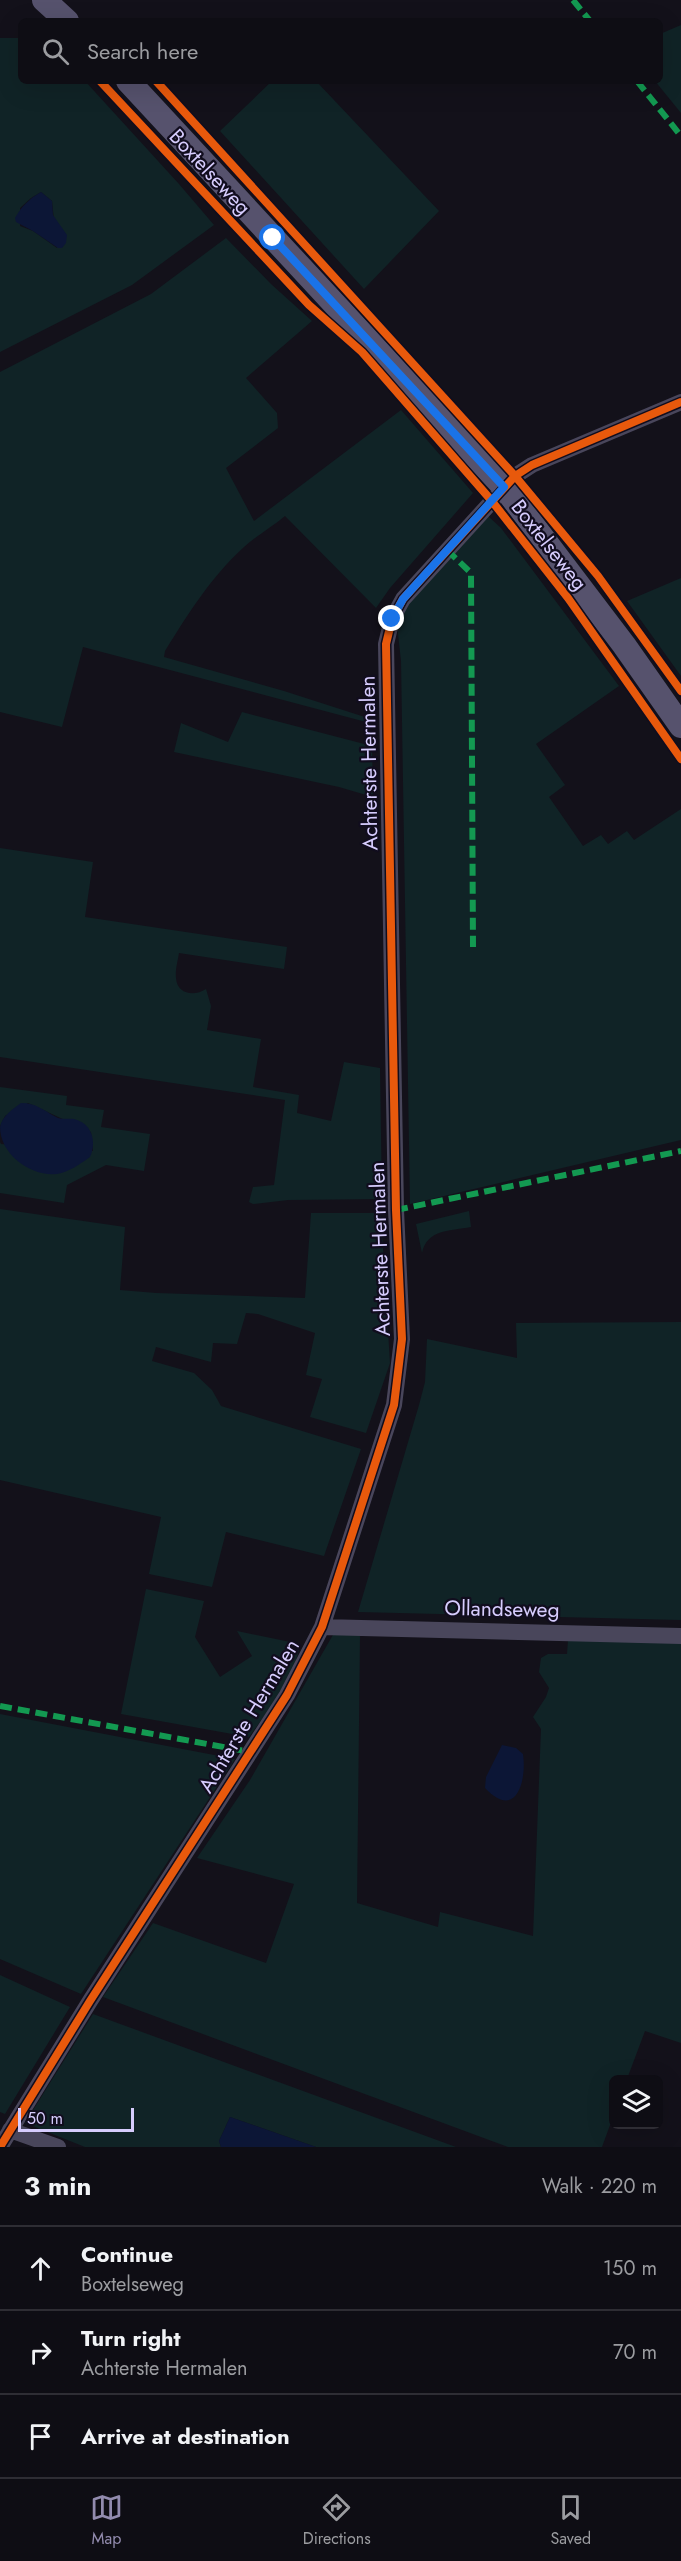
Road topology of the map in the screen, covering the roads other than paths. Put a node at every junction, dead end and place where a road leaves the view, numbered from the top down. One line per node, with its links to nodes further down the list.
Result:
1 (44, 0): 2 (main road)
2 (64, 18)
3 (131, 84): 5 (main road, Boxtelseweg)
4 (681, 402): 5 (street, Achterste Hermalen)
5 (504, 487): 6 (main road, Boxtelseweg); 7 (street, Achterste Hermalen)
6 (681, 726)
7 (322, 1627): 8 (street, Ollandseweg); 9 (street, Achterste Hermalen)
8 (681, 1636)
9 (10, 2130): 10 (street, Achterste Hermalen); 11 (street)
10 (0, 2147)
11 (58, 2147)

